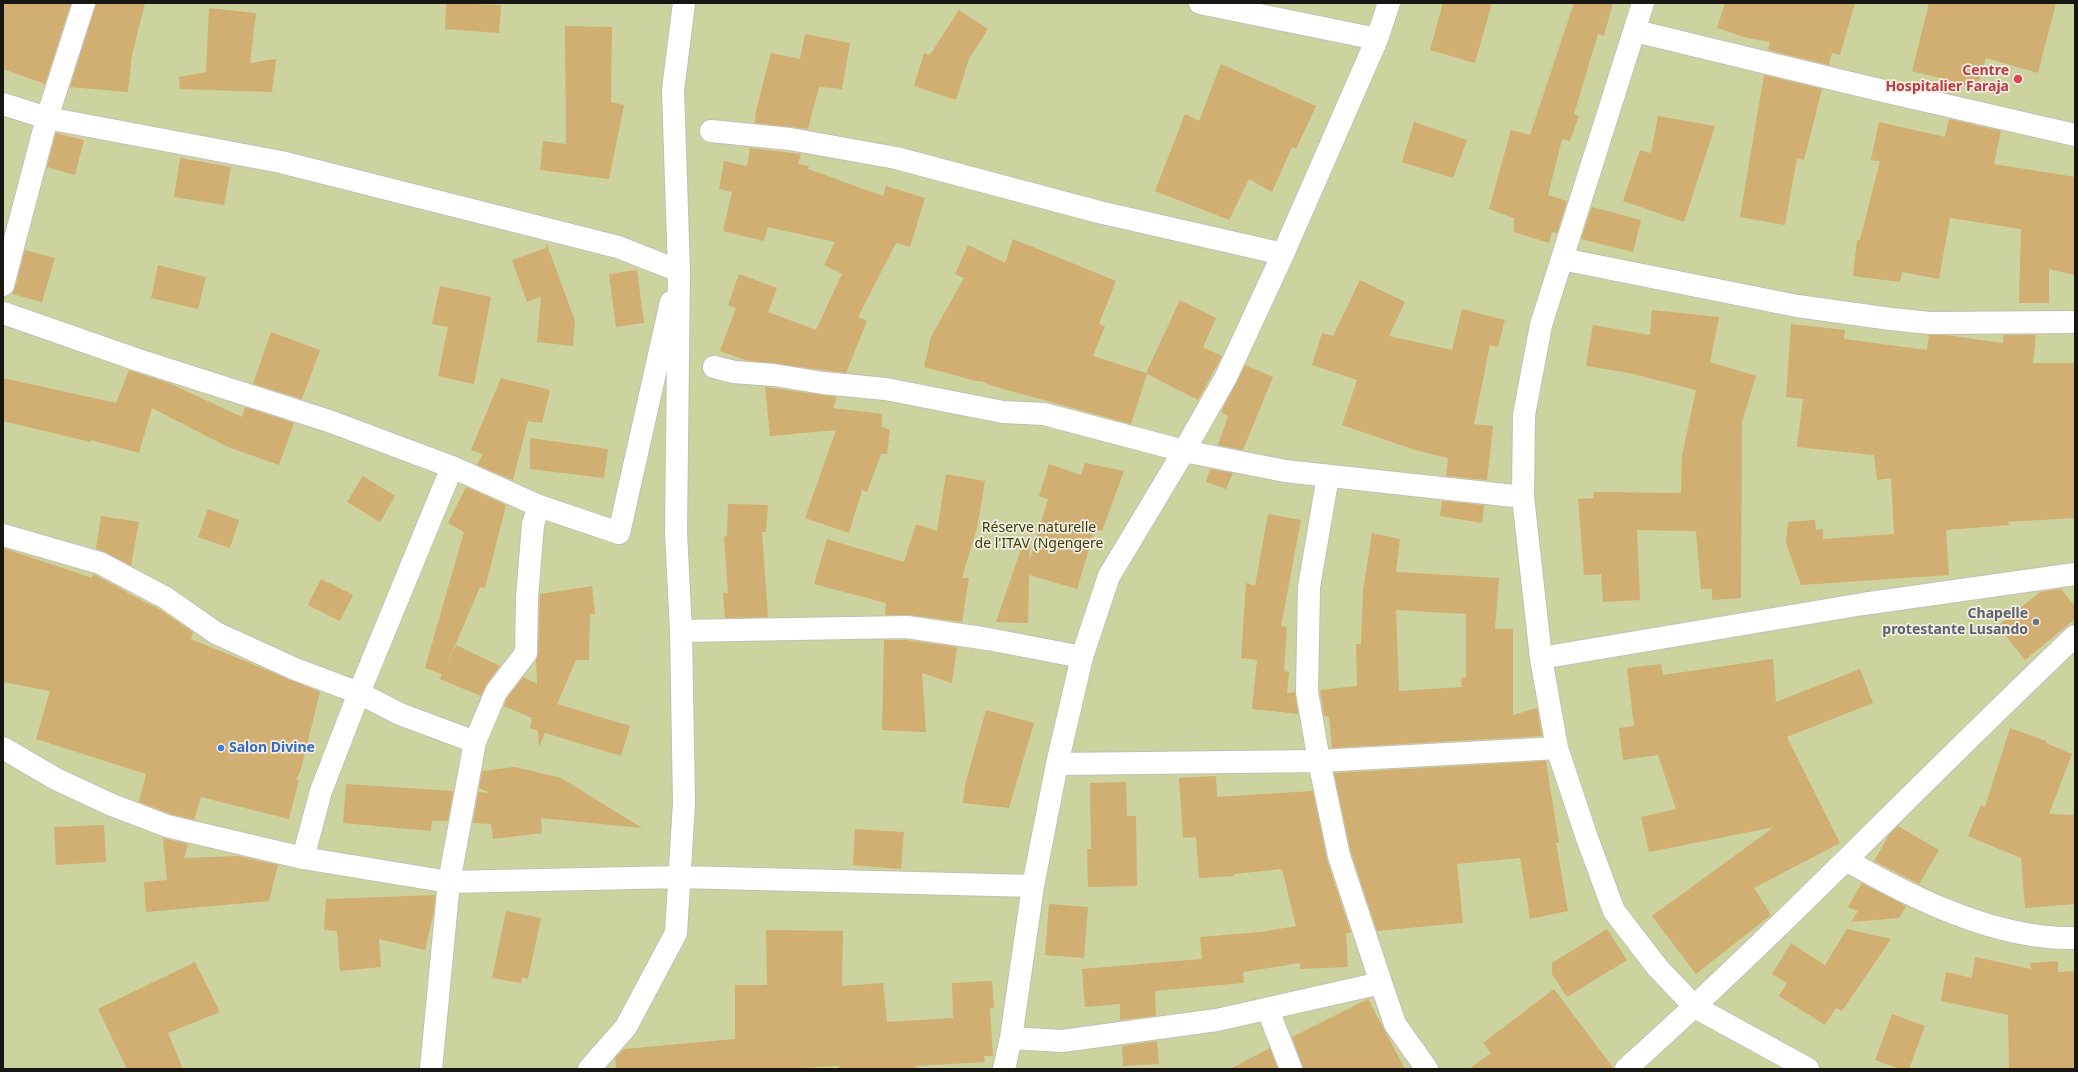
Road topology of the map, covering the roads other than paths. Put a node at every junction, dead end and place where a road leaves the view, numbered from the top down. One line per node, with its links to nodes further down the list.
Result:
1 (84, 3): 9 (street)
2 (684, 3): 14 (street)
3 (1200, 3): 7 (street)
4 (1389, 3): 7 (street)
5 (1643, 3): 6 (street)
6 (1635, 30): 11 (street); 13 (street)
7 (1377, 39): 12 (street)
8 (3, 104): 9 (street)
9 (47, 118): 14 (street); 15 (street)
10 (711, 131): 12 (street)
11 (2075, 135)
12 (1283, 254): 19 (street)
13 (1562, 258): 17 (street); 22 (street)
14 (679, 271): 23 (street); 26 (street)
15 (3, 285)
16 (3, 313): 20 (street)
17 (2075, 322)
18 (714, 367): 19 (street)
19 (1184, 451): 21 (street); 28 (street)
20 (452, 467): 23 (street); 30 (street)
21 (1328, 476): 22 (street); 34 (street)
22 (1523, 497): 29 (street)
23 (539, 506): 31 (street)
24 (3, 535): 30 (street)
25 (2075, 574): 29 (street)
26 (681, 631): 28 (street); 38 (street)
27 (2075, 636): 37 (street)
28 (1082, 657): 35 (street)
29 (1541, 658): 33 (street)
30 (359, 693): 31 (street); 36 (street)
31 (475, 742): 39 (street)
32 (3, 748): 36 (street)
33 (1557, 748): 34 (street); 43 (street)
34 (1319, 761): 35 (street); 42 (street)
35 (1057, 764): 40 (street)
36 (303, 858): 39 (street)
37 (1846, 860): 41 (street); 43 (street)
38 (679, 877): 39 (street); 40 (street); 47 (street)
39 (449, 882): 46 (street)
40 (1033, 886): 45 (street)
41 (2075, 938)
42 (1381, 983): 44 (street); 50 (street)
43 (1695, 1007): 51 (street); 52 (street)
44 (1268, 1010): 45 (street); 49 (street)
45 (1011, 1038): 48 (street)
46 (431, 1069)
47 (589, 1069)
48 (1004, 1069)
49 (1291, 1069)
50 (1426, 1069)
51 (1626, 1069)
52 (1808, 1069)

